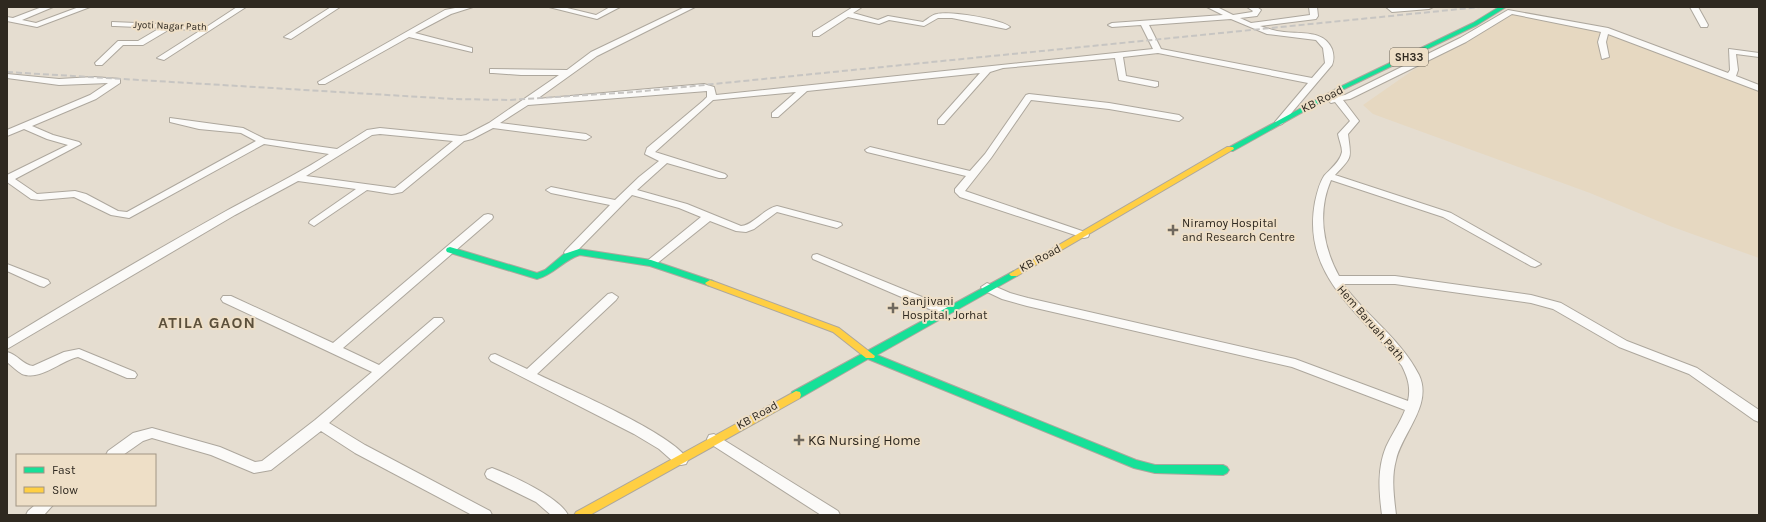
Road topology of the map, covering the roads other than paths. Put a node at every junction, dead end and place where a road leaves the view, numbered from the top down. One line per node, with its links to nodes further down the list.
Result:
1 (49, 7): 20 (street)
2 (86, 7): 20 (street)
3 (242, 7): 28 (street, Jyoti Nagar Path)
4 (336, 7): 32 (street)
5 (469, 7): 30 (street)
6 (553, 7): 7 (street)
7 (616, 7)
8 (691, 7): 42 (street)
9 (858, 7): 18 (street)
10 (1212, 7): 19 (street)
11 (1251, 7): 19 (street)
12 (1313, 7): 24 (street)
13 (1390, 7): 14 (street)
14 (1429, 7)
15 (1524, 7): 17 (street)
16 (1694, 7): 25 (street)
17 (1507, 9): 29 (street); 50 (main road, KB Road / SH33)
18 (847, 14): 27 (street); 31 (street)
19 (1234, 17): 21 (street); 24 (street)
20 (11, 20)
21 (1144, 23): 23 (street); 34 (street)
22 (115, 24): 26 (street, Jyoti Nagar Path)
23 (1112, 25)
24 (1252, 25): 45 (street)
25 (1704, 25)
26 (167, 27): 28 (street, Jyoti Nagar Path); 39 (street)
27 (1006, 27)
28 (210, 28): 38 (street)
29 (1605, 30): 37 (street); 44 (street)
30 (408, 34): 33 (street); 46 (street)
31 (816, 34)
32 (288, 37)
33 (469, 50)
34 (1158, 51): 35 (street); 45 (street)
35 (1119, 55): 40 (street); 47 (street)
36 (1759, 55): 44 (street)
37 (1605, 57)
38 (161, 58)
39 (99, 63)
40 (987, 70): 49 (street); 56 (street)
41 (493, 71): 42 (street)
42 (570, 72): 52 (street)
43 (7, 76): 59 (street)
44 (1731, 77): 48 (street)
45 (1312, 81): 57 (street)
46 (322, 82)
47 (1155, 84)
48 (1759, 88)
49 (804, 89): 51 (street); 53 (street)
50 (1340, 93): 57 (main road, KB Road / SH33); 69 (street, Hem Baruah Path)
51 (712, 98): 52 (street); 66 (street)
52 (527, 102): 58 (street)
53 (775, 114)
54 (1180, 118): 68 (street)
55 (173, 120): 63 (street)
56 (941, 122)
57 (1279, 122): 81 (main road, KB Road / SH33)
58 (492, 125): 61 (street); 62 (street)
59 (24, 126): 60 (street); 71 (street)
60 (7, 133)
61 (586, 137)
62 (461, 139): 65 (street); 72 (street)
63 (263, 140): 65 (street); 71 (street)
64 (870, 150): 68 (street)
65 (338, 152): 70 (street)
66 (665, 160): 67 (street); 75 (street)
67 (722, 176)
68 (973, 176): 81 (street)
69 (1329, 176): 86 (street); 88 (street, Hem Baruah Path)
70 (297, 178): 72 (street); 95 (street)
71 (18, 187): 74 (street)
72 (365, 187): 79 (street)
73 (551, 190): 76 (street)
74 (7, 191)
75 (631, 191): 76 (street); 77 (street)
76 (618, 204): 83 (street)
77 (709, 216): 80 (street); 85 (street)
78 (488, 217): 82 (street)
79 (314, 224)
80 (837, 225)
81 (1084, 234): 90 (main road, KB Road / SH33)
82 (450, 250): 83 (main road); 96 (street)
83 (569, 253): 85 (main road)
84 (817, 257): 93 (street)
85 (651, 263): 97 (main road)
86 (1535, 264)
87 (7, 267): 89 (street)
88 (1334, 280): 103 (street, Hem Baruah Path); 104 (street)
89 (44, 283)
90 (987, 287): 93 (main road, KB Road / SH33); 103 (street)
91 (612, 298): 101 (street)
92 (227, 299): 96 (street)
93 (945, 311): 97 (main road, KB Road / SH33)
94 (438, 320): 100 (street)
95 (7, 346)
96 (334, 349): 100 (street)
97 (866, 355): 106 (main road, KB Road / SH33); 109 (main road)
98 (7, 356): 102 (street)
99 (495, 358): 101 (street)
100 (381, 371): 105 (street)
101 (529, 374): 108 (street)
102 (131, 375)
103 (1412, 408): 117 (street, Hem Baruah Path)
104 (1759, 417)
105 (320, 424): 107 (street); 113 (street)
106 (714, 439): 108 (main road, KB Road / SH33); 116 (street)
107 (114, 454)
108 (681, 460): 115 (main road, KB Road / SH33)
109 (1223, 470)
110 (492, 474): 114 (street)
111 (45, 506): 112 (street)
112 (33, 515)
113 (486, 515)
114 (562, 515)
115 (580, 515)
116 (833, 515)
117 (1389, 515)

